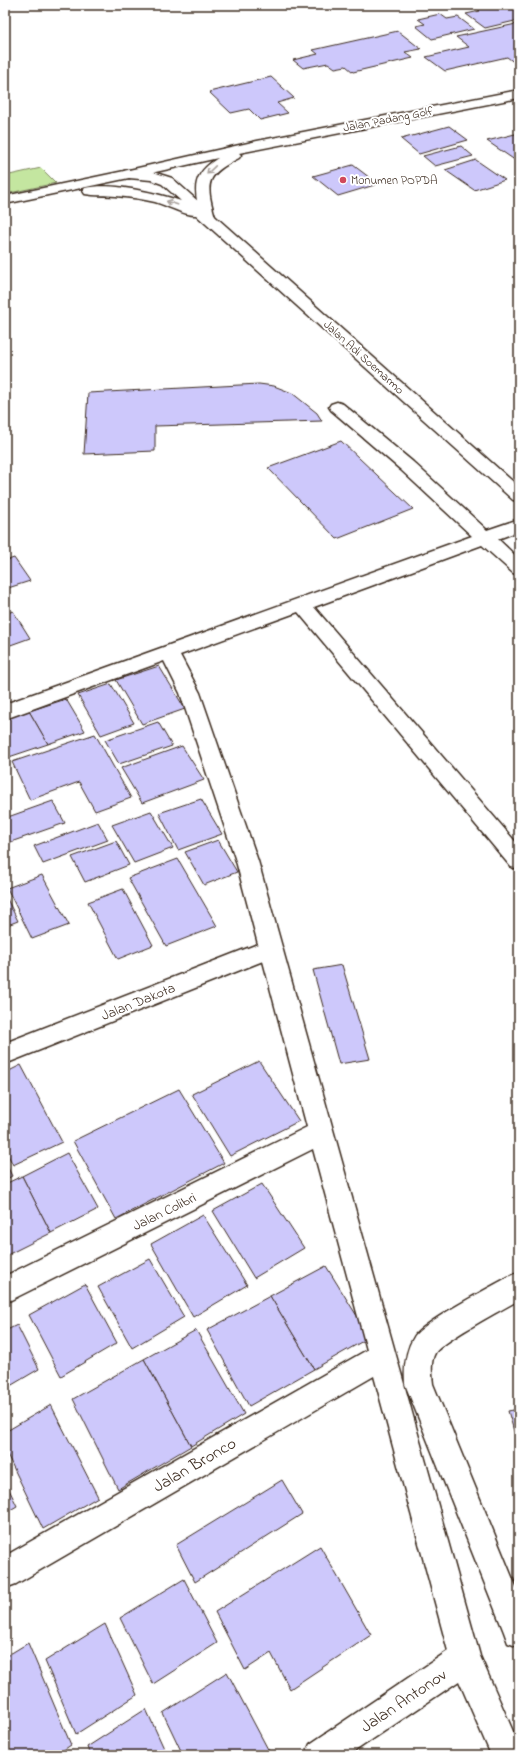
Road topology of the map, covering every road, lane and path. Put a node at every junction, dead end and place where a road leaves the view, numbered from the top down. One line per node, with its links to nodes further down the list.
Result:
1 (517, 96): 2 (main road, Jalan Padang Golf)
2 (257, 145): 3 (main road); 8 (main road, one-way to 8)
3 (191, 160): 4 (main road); 5 (main road)
4 (129, 174): 5 (main road, Jalan Adi Soemarmo); 6 (main road, Jalan Adi Soemarmo)
5 (167, 181): 8 (main road, Jalan Adi Soemarmo)
6 (26, 196): 7 (main road, Jalan Adi Soemarmo); 8 (main road, Jalan Adi Soemarmo, one-way to 6)
7 (5, 200)
8 (208, 217): 10 (main road, Jalan Adi Soemarmo)
9 (337, 407): 12 (main road)
10 (519, 496)
11 (519, 525): 12 (main road)
12 (484, 537): 13 (main road); 14 (main road)
13 (519, 569)
14 (301, 604): 15 (main road); 17 (main road)
15 (169, 652): 16 (main road); 18 (main road)
16 (5, 712)
17 (519, 861)
18 (272, 948): 19 (main road, Jalan Dakota); 20 (main road)
19 (5, 1054)
20 (322, 1132): 22 (main road, Jalan Colibri); 23 (main road)
21 (519, 1284): 25 (main road)
22 (5, 1290)
23 (383, 1356): 24 (main road, Jalan Bronco); 26 (main road)
24 (5, 1573)
25 (519, 1632)
26 (466, 1658): 27 (main road, Jalan Antonov); 28 (main road)
27 (339, 1750)
28 (506, 1755)

